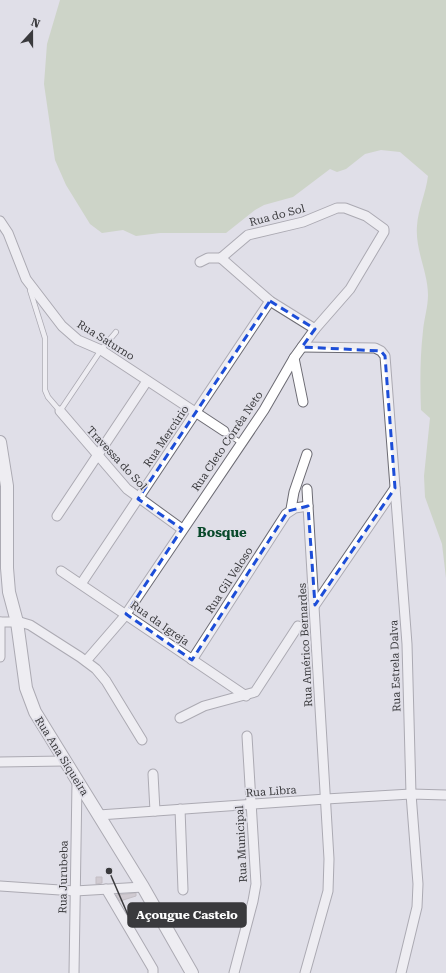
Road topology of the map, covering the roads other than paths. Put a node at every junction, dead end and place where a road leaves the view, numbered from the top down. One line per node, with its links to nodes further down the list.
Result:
1 (0, 220): 5 (street, Rua Saturno)
2 (384, 232): 3 (street, Rua do Sol); 7 (street, Rua Cleto Corrêa Neto)
3 (221, 258): 4 (street); 6 (street)
4 (200, 262)
5 (26, 279): 10 (street, Rua Saturno); 14 (lane, Travessa do Sol)
6 (270, 301): 7 (street); 15 (street, Rua Mercúrio)
7 (315, 329): 9 (street, Rua Cleto Corrêa Neto)
8 (116, 332): 10 (lane)
9 (302, 347): 11 (street, Rua Cleto Corrêa Neto); 22 (street, Rua Estrela Dalva)
10 (101, 350): 12 (street, Rua Saturno); 14 (lane)
11 (294, 358): 13 (street); 18 (street, Rua Cleto Corrêa Neto)
12 (147, 380): 15 (street, Rua Saturno); 20 (street)
13 (303, 402)
14 (60, 411): 20 (street, Travessa do Sol)
15 (196, 412): 16 (street, Rua Saturno); 24 (street, Rua Mercúrio)
16 (224, 431): 18 (lane, Rua Saturno)
17 (0, 442): 21 (street, Rua Ana Siqueira)
18 (241, 442): 28 (street, Rua Cleto Corrêa Neto)
19 (307, 454): 26 (street)
20 (97, 456): 24 (street, Travessa do Sol); 27 (street)
21 (3, 481): 34 (street, Rua Ana Siqueira)
22 (395, 488): 31 (street); 47 (street, Rua Estrela Dalva)
23 (307, 489): 25 (street, Rua Américo Bernardes)
24 (138, 498): 28 (street, Travessa do Sol); 30 (street, Rua Mercúrio)
25 (308, 506): 26 (street); 31 (street, Rua Américo Bernardes)
26 (291, 509): 38 (street, Rua Gil Veloso)
27 (57, 516)
28 (182, 529): 32 (street, Rua Cleto Corrêa Neto)
29 (61, 571): 30 (street, Rua da Igreja)
30 (81, 584): 32 (street, Rua da Igreja)
31 (315, 605): 49 (street, Rua Américo Bernardes)
32 (126, 614): 37 (street, Rua Cleto Corrêa Neto); 38 (street, Rua da Igreja)
33 (0, 622): 34 (street); 36 (street)
34 (17, 622): 37 (street); 43 (street, Rua Ana Siqueira)
35 (298, 626): 39 (street)
36 (0, 657)
37 (86, 660): 42 (street)
38 (192, 660): 39 (street, Rua da Igreja)
39 (246, 696): 40 (street)
40 (180, 718)
41 (247, 736): 50 (street, Rua Municipal)
42 (142, 740)
43 (64, 761): 44 (street); 46 (street, Rua Ana Siqueira)
44 (0, 762)
45 (153, 774): 52 (street)
46 (78, 782): 53 (street, Rua Ana Siqueira); 58 (street, Rua Jurubeba)
47 (411, 794): 48 (street, Rua Libra); 49 (street, Rua Libra); 64 (street, Rua Estrela Dalva)
48 (446, 795)
49 (326, 799): 50 (street, Rua Libra); 63 (street, Rua Américo Bernardes)
50 (252, 804): 51 (street, Rua Libra); 62 (street, Rua Municipal)
51 (180, 810): 52 (street, Rua Libra); 57 (street)
52 (155, 811): 53 (street, Rua Libra)
53 (99, 815): 55 (street, Rua Ana Siqueira)
54 (0, 886): 58 (street)
55 (143, 888): 56 (street); 61 (street, Rua Ana Siqueira)
56 (106, 889): 58 (street); 60 (street)
57 (183, 890)
58 (75, 892): 59 (street, Rua Jurubeba)
59 (74, 973)
60 (153, 973)
61 (192, 973)
62 (234, 973)
63 (305, 973)
64 (401, 973)

